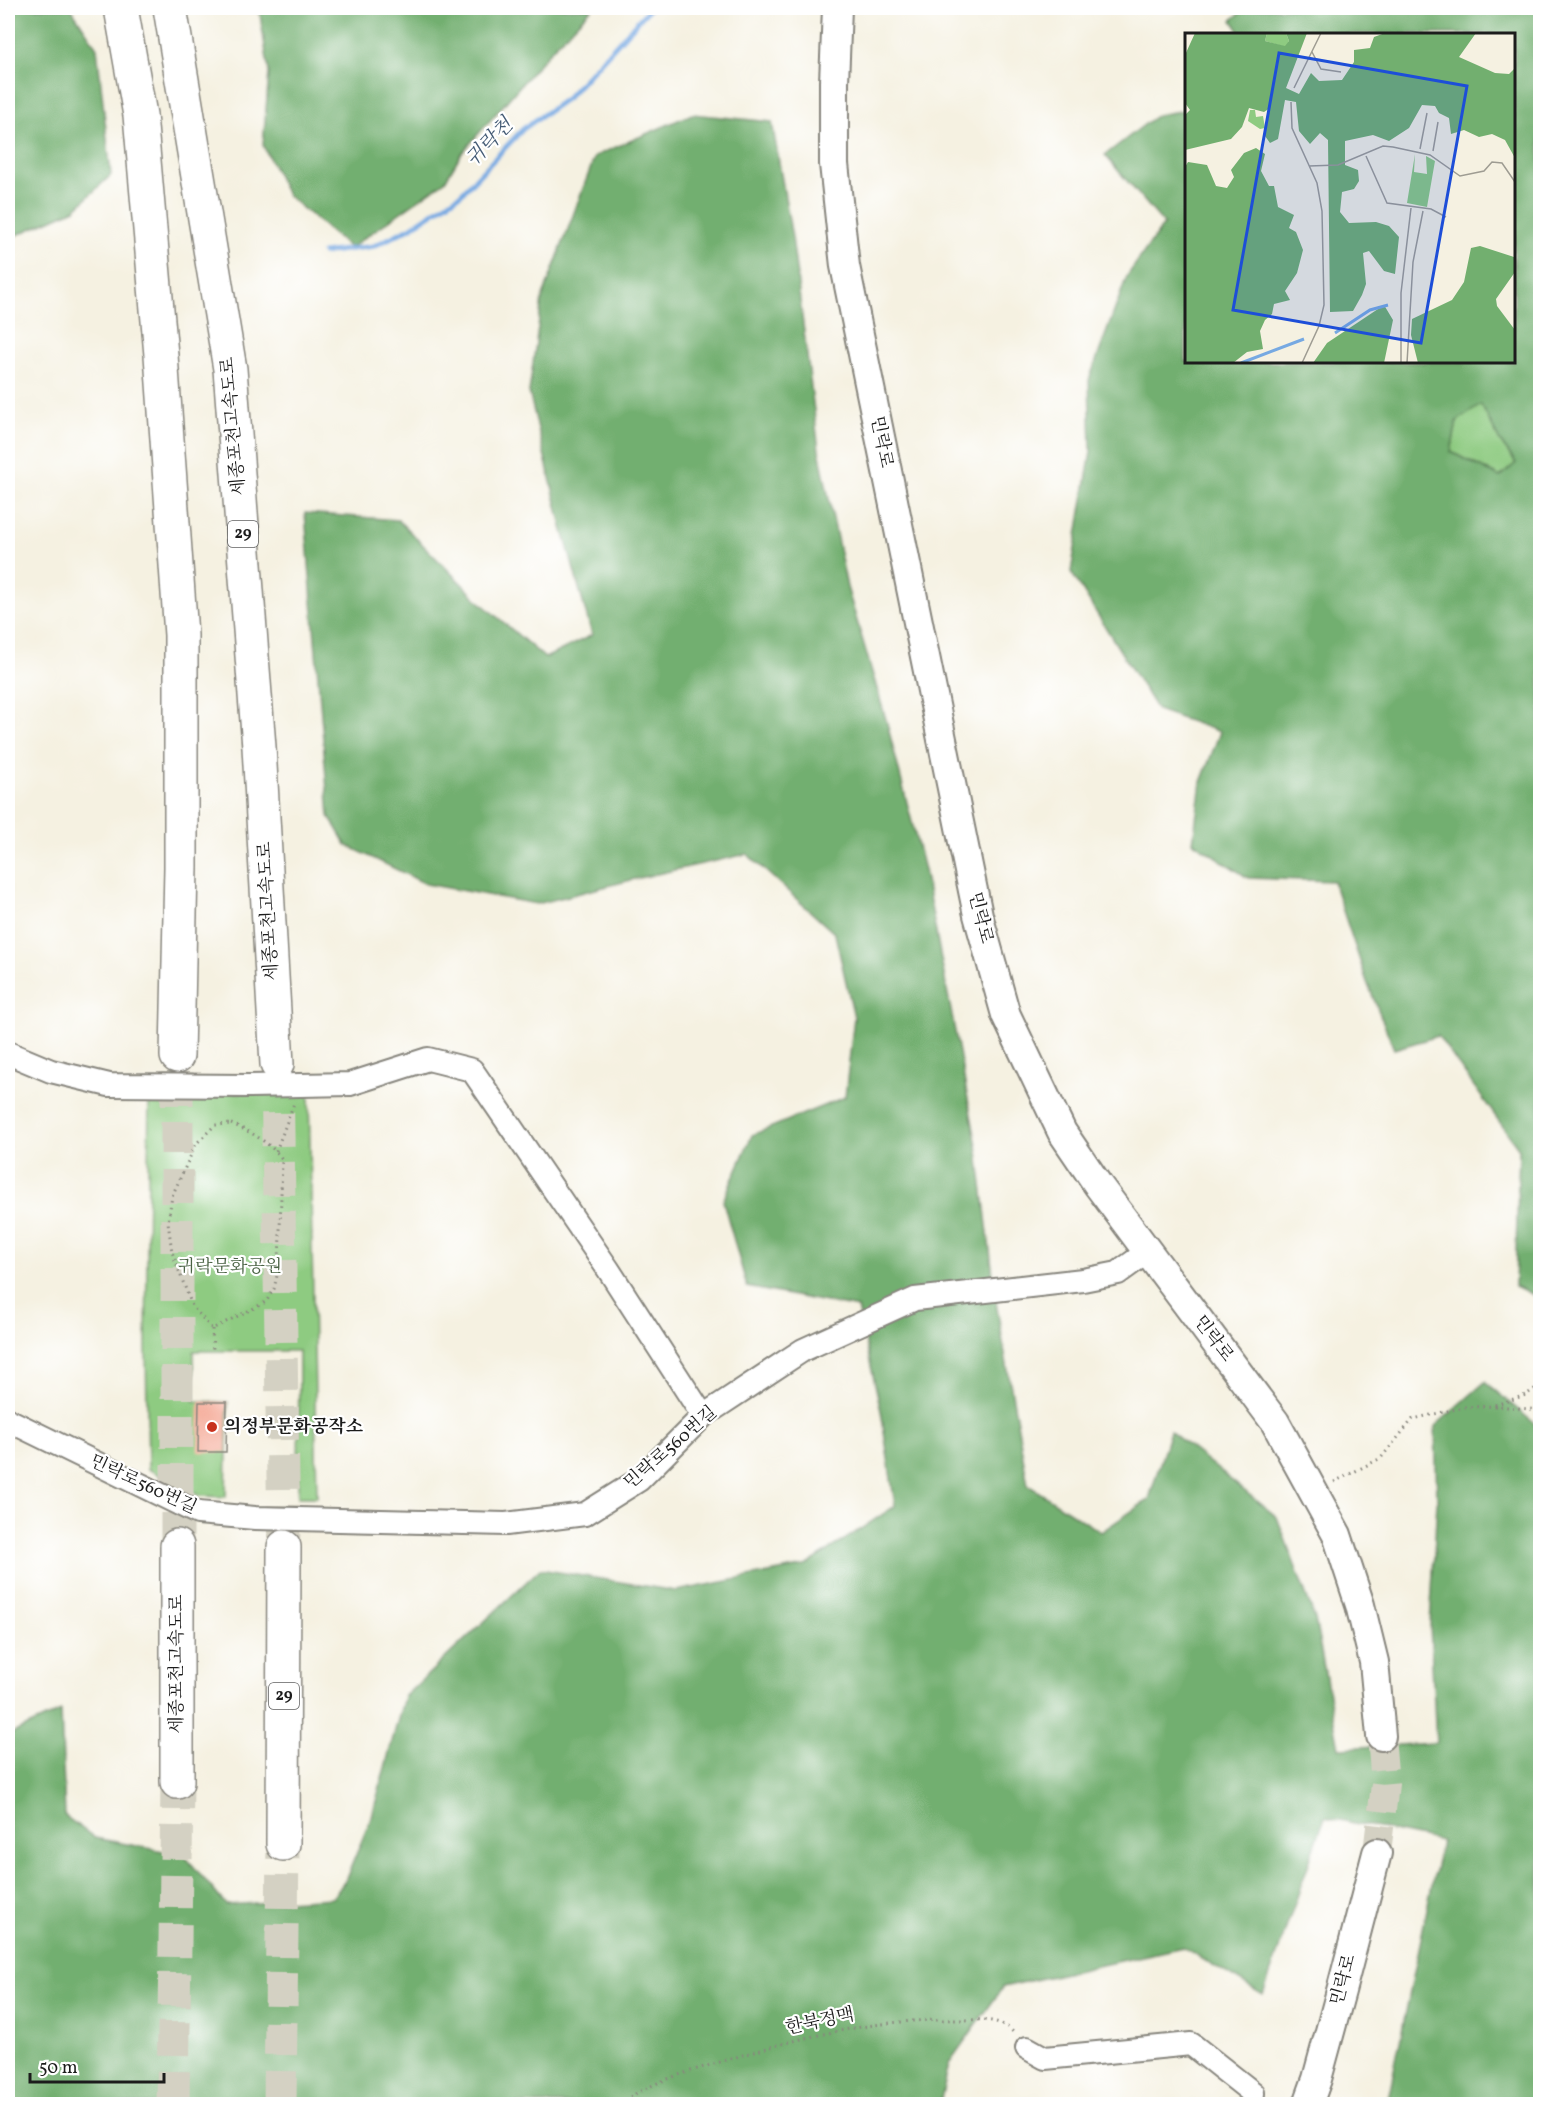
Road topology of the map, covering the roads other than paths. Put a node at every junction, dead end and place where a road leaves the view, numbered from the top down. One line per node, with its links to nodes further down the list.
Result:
1 (121, 8): 5 (highway)
2 (170, 8): 6 (highway, 세종포천고속도로 / 29)
3 (837, 8): 7 (main road, 민락로)
4 (8, 1053): 6 (street)
5 (177, 1056)
6 (289, 1075): 8 (street)
7 (1147, 1251): 8 (street, 민락로560번길); 12 (main road, 민락로)
8 (703, 1416): 9 (street, 민락로560번길)
9 (8, 1420)
10 (177, 1546): 13 (highway, 세종포천고속도로)
11 (284, 1547): 14 (highway, 29)
12 (1381, 1736)
13 (177, 1782)
14 (283, 1844)
15 (1377, 1853): 18 (main road, 민락로)
16 (1027, 2048): 17 (street)
17 (1252, 2104)
18 (1308, 2104)

